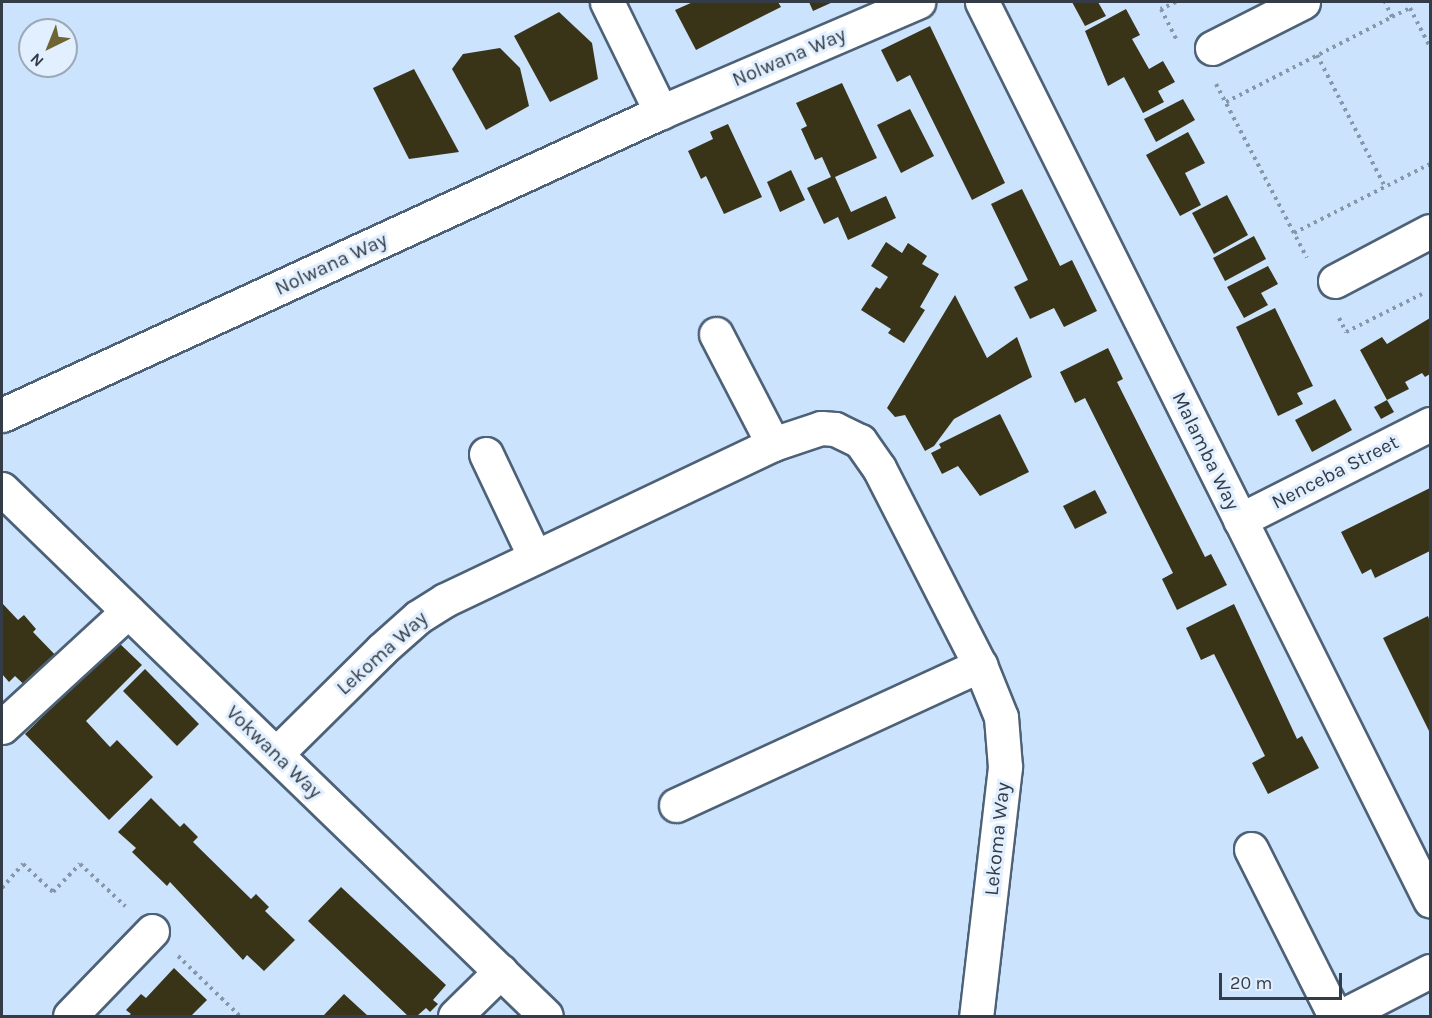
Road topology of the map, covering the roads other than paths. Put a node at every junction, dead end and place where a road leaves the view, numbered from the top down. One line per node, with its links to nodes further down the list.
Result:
1 (607, 2): 6 (street)
2 (918, 2): 6 (street, Nolwana Way)
3 (982, 2): 15 (street, Malamba Way)
4 (1294, 4): 5 (street)
5 (1212, 63)
6 (661, 112): 10 (street, Nolwana Way)
7 (1430, 234): 8 (street)
8 (1335, 281)
9 (716, 334): 12 (street)
10 (2, 415)
11 (1431, 424): 15 (street, Nenceba Street)
12 (772, 444): 16 (street, Lekoma Way); 18 (street, Lekoma Way)
13 (486, 454): 16 (street)
14 (2, 489): 17 (street, Vokwana Way)
15 (1240, 520): 23 (street, Malamba Way)
16 (535, 557): 20 (street, Lekoma Way)
17 (128, 611): 19 (street); 20 (street, Vokwana Way)
18 (980, 665): 21 (street); 30 (street, Lekoma Way)
19 (2, 728)
20 (276, 754): 25 (street, Vokwana Way)
21 (676, 805)
22 (1251, 849): 31 (street)
23 (1431, 900)
24 (152, 931): 27 (street)
25 (501, 971): 28 (street); 29 (street, Vokwana Way)
26 (1431, 971): 32 (street)
27 (70, 1017)
28 (455, 1017)
29 (546, 1017)
30 (976, 1017)
31 (1335, 1017)
32 (1342, 1017)

